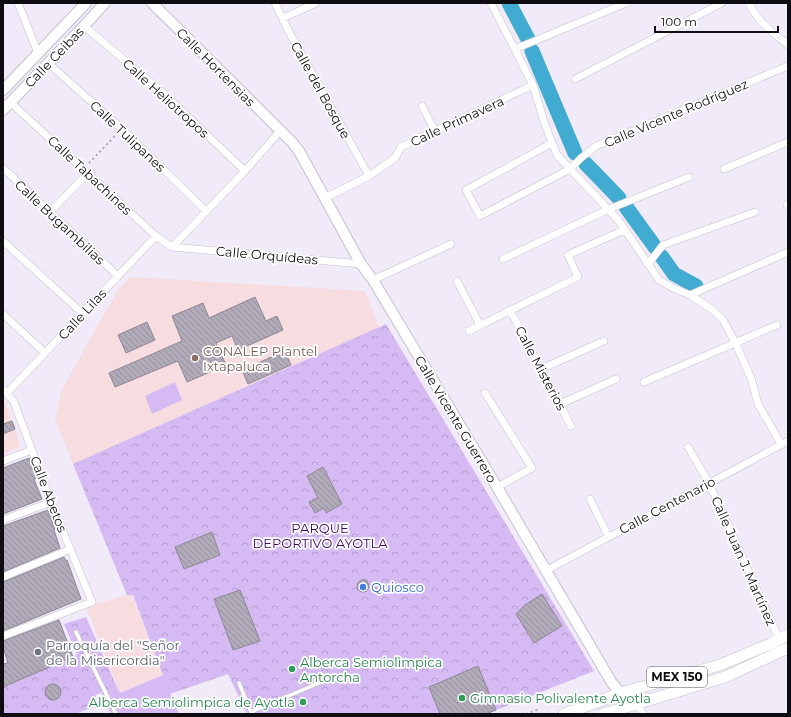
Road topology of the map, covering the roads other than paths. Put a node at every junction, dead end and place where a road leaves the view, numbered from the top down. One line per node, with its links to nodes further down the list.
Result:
1 (18, 3): 15 (street)
2 (105, 3): 12 (street, Calle Ceibas)
3 (152, 3): 23 (street, Calle Hortensias)
4 (275, 3): 11 (street, Calle del Bosque)
5 (316, 3): 11 (street)
6 (491, 3): 14 (street)
7 (626, 3): 14 (street)
8 (722, 3): 18 (street)
9 (749, 3): 13 (street)
10 (81, 5): 15 (street, Calle Ceibas)
11 (282, 18): 32 (street, Calle del Bosque)
12 (84, 26): 16 (street, Calle Ceibas); 31 (street, Calle Heliotropos)
13 (788, 45)
14 (515, 49): 19 (street)
15 (38, 53): 20 (street, Calle Ceibas)
16 (48, 64): 21 (street, Calle Ceibas); 36 (street, Calle Tulipanes)
17 (788, 66): 28 (street, Calle Vicente Rodríguez)
18 (575, 79)
19 (533, 85): 24 (street, Calle Primavera); 26 (street)
20 (3, 90)
21 (5, 106): 30 (street, Calle Tabachines)
22 (422, 106): 24 (street)
23 (280, 131): 31 (street); 34 (street, Calle Vicente Guerrero)
24 (435, 131): 32 (street, Calle Primavera)
25 (788, 142): 29 (street)
26 (552, 143): 28 (street); 28 (street, Calle Vicente Rodríguez)
27 (3, 168): 37 (street, Calle Bugambilias)
28 (570, 168): 35 (street)
29 (724, 169)
30 (86, 171): 37 (street); 40 (street, Calle Tabachines)
31 (245, 171): 36 (street)
32 (369, 176): 34 (street, Calle Primavera)
33 (689, 177): 35 (street)
34 (325, 198): 46 (street, Calle Vicente Guerrero)
35 (609, 209): 39 (street); 45 (street)
36 (206, 211): 43 (street)
37 (50, 212): 48 (street, Calle Bugambilias)
38 (755, 212): 47 (street)
39 (624, 230): 47 (street); 52 (street)
40 (156, 236): 43 (street, Calle Tabachines); 48 (street, Calle Lilas)
41 (3, 241): 53 (street)
42 (451, 244): 49 (street)
43 (172, 247): 46 (street, Calle Orquídeas)
44 (788, 252): 51 (street)
45 (503, 260)
46 (361, 264): 49 (street, Calle Vicente Guerrero)
47 (648, 264): 51 (street)
48 (118, 276): 53 (street, Calle Lilas)
49 (373, 280): 73 (street, Calle Vicente Guerrero)
50 (457, 281): 55 (street)
51 (690, 295): 59 (street)
52 (510, 310): 55 (street); 61 (street, Calle Misterios)
53 (82, 313): 60 (street, Calle Lilas)
54 (3, 314): 60 (street)
55 (480, 325): 57 (street)
56 (777, 325): 59 (street)
57 (469, 331)
58 (604, 341): 61 (street)
59 (735, 342): 63 (street); 68 (street)
60 (45, 353): 64 (street, Calle Lilas)
61 (541, 369): 66 (street, Calle Misterios)
62 (616, 379): 66 (street)
63 (644, 382)
64 (5, 391): 70 (street, Calle Abetos)
65 (485, 393): 73 (street)
66 (560, 404): 67 (street, Calle Misterios)
67 (571, 426)
68 (785, 442): 72 (street, Calle Centenario)
69 (688, 447): 72 (street, Calle Juan J. Martínez)
70 (32, 450): 71 (street); 75 (street, Calle Abetos)
71 (3, 461)
72 (709, 483): 77 (street, Calle Centenario); 83 (street, Calle Juan J. Martínez)
73 (497, 488): 79 (street, Calle Vicente Guerrero)
74 (590, 499): 77 (street)
75 (51, 502): 76 (street); 78 (street, Calle Abetos)
76 (3, 520)
77 (608, 536): 79 (street, Calle Centenario)
78 (71, 549): 80 (street); 82 (street, Calle Abetos)
79 (547, 570): 87 (street, Calle Vicente Guerrero)
80 (3, 577)
81 (76, 632): 90 (lane)
82 (3, 636)
83 (784, 637): 87 (main road, MEX 150)
84 (788, 648): 88 (main road, MEX 150)
85 (334, 677): 89 (lane)
86 (239, 683): 89 (lane)
87 (622, 693): 88 (street, Calle Vicente Guerrero); 91 (main road, MEX 150)
88 (637, 704): 92 (main road, MEX 150); 93 (street)
89 (252, 713)
90 (116, 714)
91 (564, 714)
92 (603, 714)
93 (643, 714)

